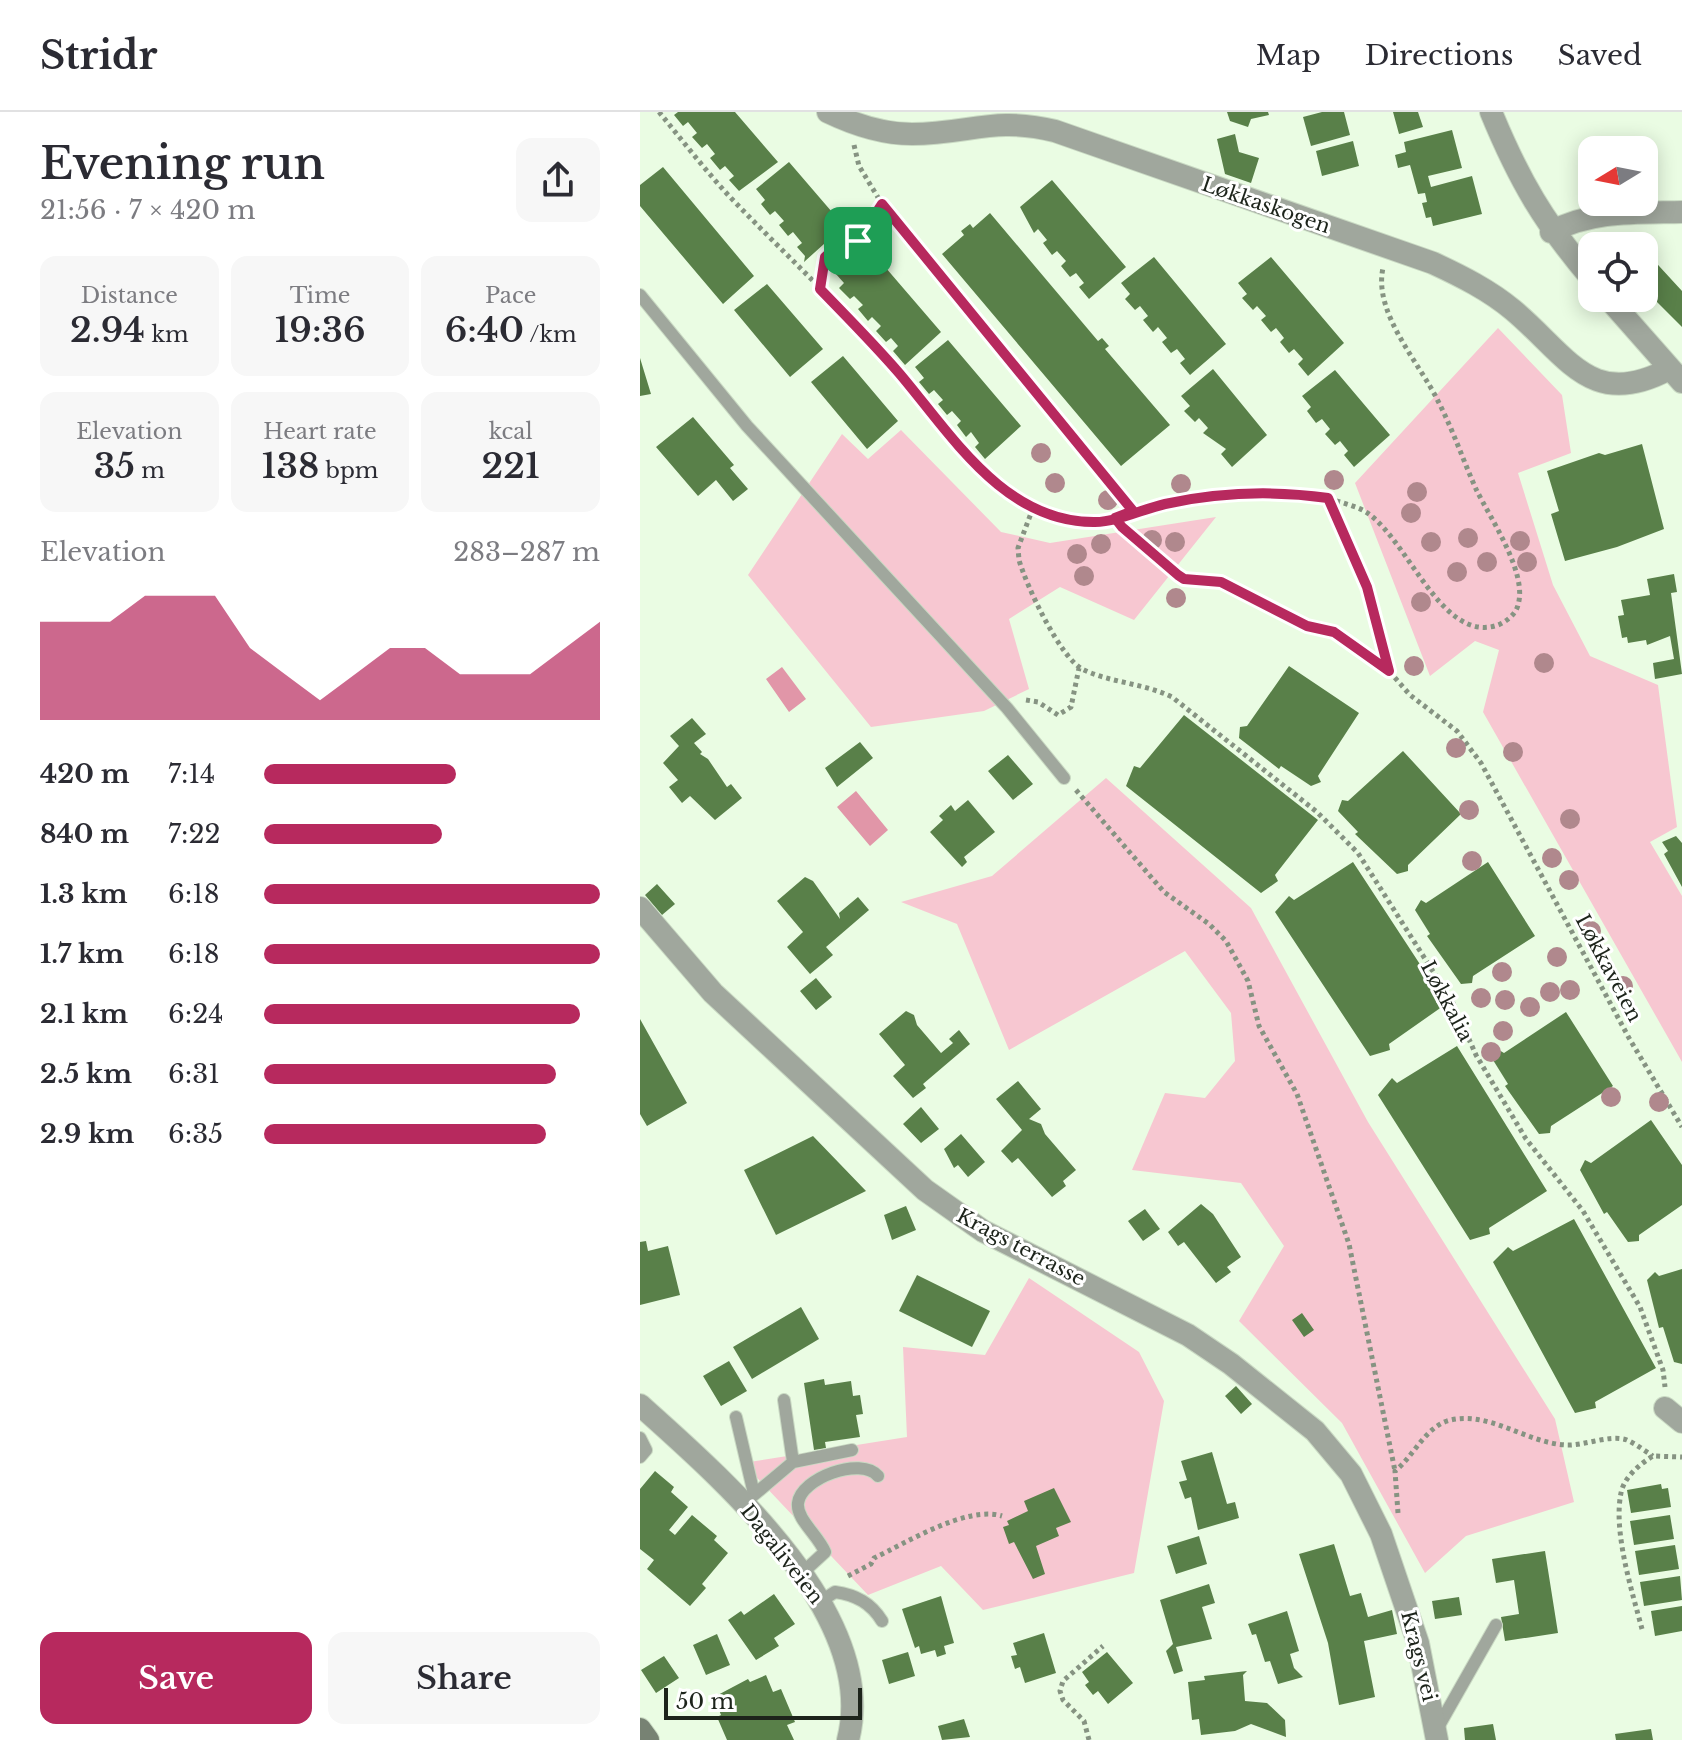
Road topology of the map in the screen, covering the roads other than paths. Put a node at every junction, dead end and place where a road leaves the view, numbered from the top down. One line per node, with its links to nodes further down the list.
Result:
1 (828, 112): 8 (street, Løkkaskogen)
2 (1491, 112): 4 (street)
3 (1682, 212): 4 (street)
4 (1551, 232): 5 (street)
5 (1578, 263)
6 (640, 295): 9 (lane)
7 (1620, 312): 8 (street)
8 (1676, 375)
9 (1064, 778)
10 (640, 908): 20 (street, Krags terrasse)
11 (784, 1400): 17 (lane)
12 (640, 1405): 19 (street, Dagaliveien)
13 (736, 1417): 19 (lane)
14 (640, 1438): 16 (lane)
15 (852, 1450): 17 (lane)
16 (640, 1457)
17 (793, 1462): 19 (lane)
18 (878, 1476): 21 (lane)
19 (748, 1499): 21 (street, Dagaliveien)
20 (1396, 1572): 26 (street, Krags vei)
21 (801, 1574): 22 (street, Dagaliveien)
22 (821, 1601): 23 (lane); 28 (street, Dagaliveien)
23 (882, 1621)
24 (1496, 1625): 26 (lane)
25 (640, 1729): 27 (main road)
26 (1436, 1736)
27 (648, 1740)
28 (848, 1740)

